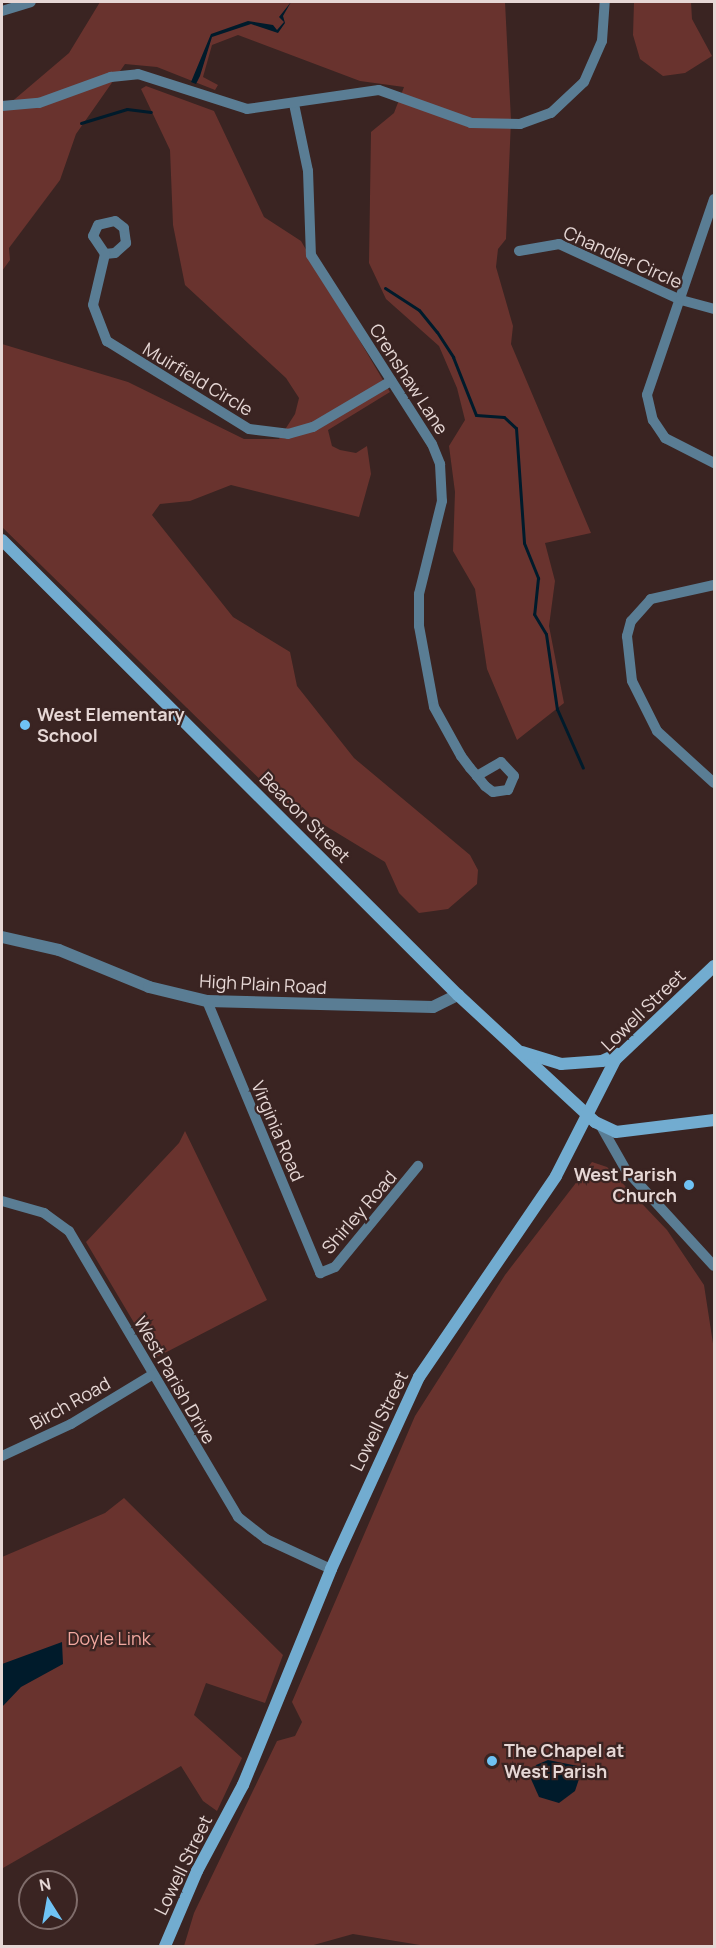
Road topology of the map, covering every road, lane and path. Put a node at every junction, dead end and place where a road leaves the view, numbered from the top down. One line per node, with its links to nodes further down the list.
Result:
1 (31, 2): 3 (street)
2 (605, 2): 4 (street)
3 (2, 11)
4 (294, 104): 5 (street); 11 (street, Crenshaw Lane)
5 (2, 106)
6 (714, 199): 9 (street)
7 (519, 251): 9 (street, Chandler Circle)
8 (105, 254): 11 (street, Muirfield Circle)
9 (681, 300): 10 (street, Chandler Circle); 12 (street)
10 (714, 309)
11 (391, 381): 15 (street, Crenshaw Lane)
12 (714, 463)
13 (2, 540): 19 (main road, Beacon Street)
14 (714, 585): 16 (street)
15 (477, 776)
16 (714, 783)
17 (2, 937): 20 (street, High Plain Road)
18 (714, 966): 21 (main road, Lowell Street)
19 (458, 995): 20 (street, High Plain Road); 22 (main road, Beacon Street)
20 (207, 1001): 29 (street, Virginia Road)
21 (625, 1047): 22 (main road); 23 (main road, Lowell Street)
22 (516, 1050): 23 (main road, Beacon Street)
23 (587, 1116): 25 (main road, Beacon Street); 32 (main road, Lowell Street)
24 (714, 1120): 25 (main road)
25 (602, 1128): 28 (street)
26 (418, 1166): 29 (street, Shirley Road)
27 (2, 1201): 30 (street, West Parish Drive)
28 (714, 1266)
29 (320, 1273)
30 (152, 1375): 31 (street, Birch Road); 32 (street, West Parish Drive)
31 (3, 1453)
32 (331, 1569): 33 (main road, Lowell Street)
33 (165, 1947)

